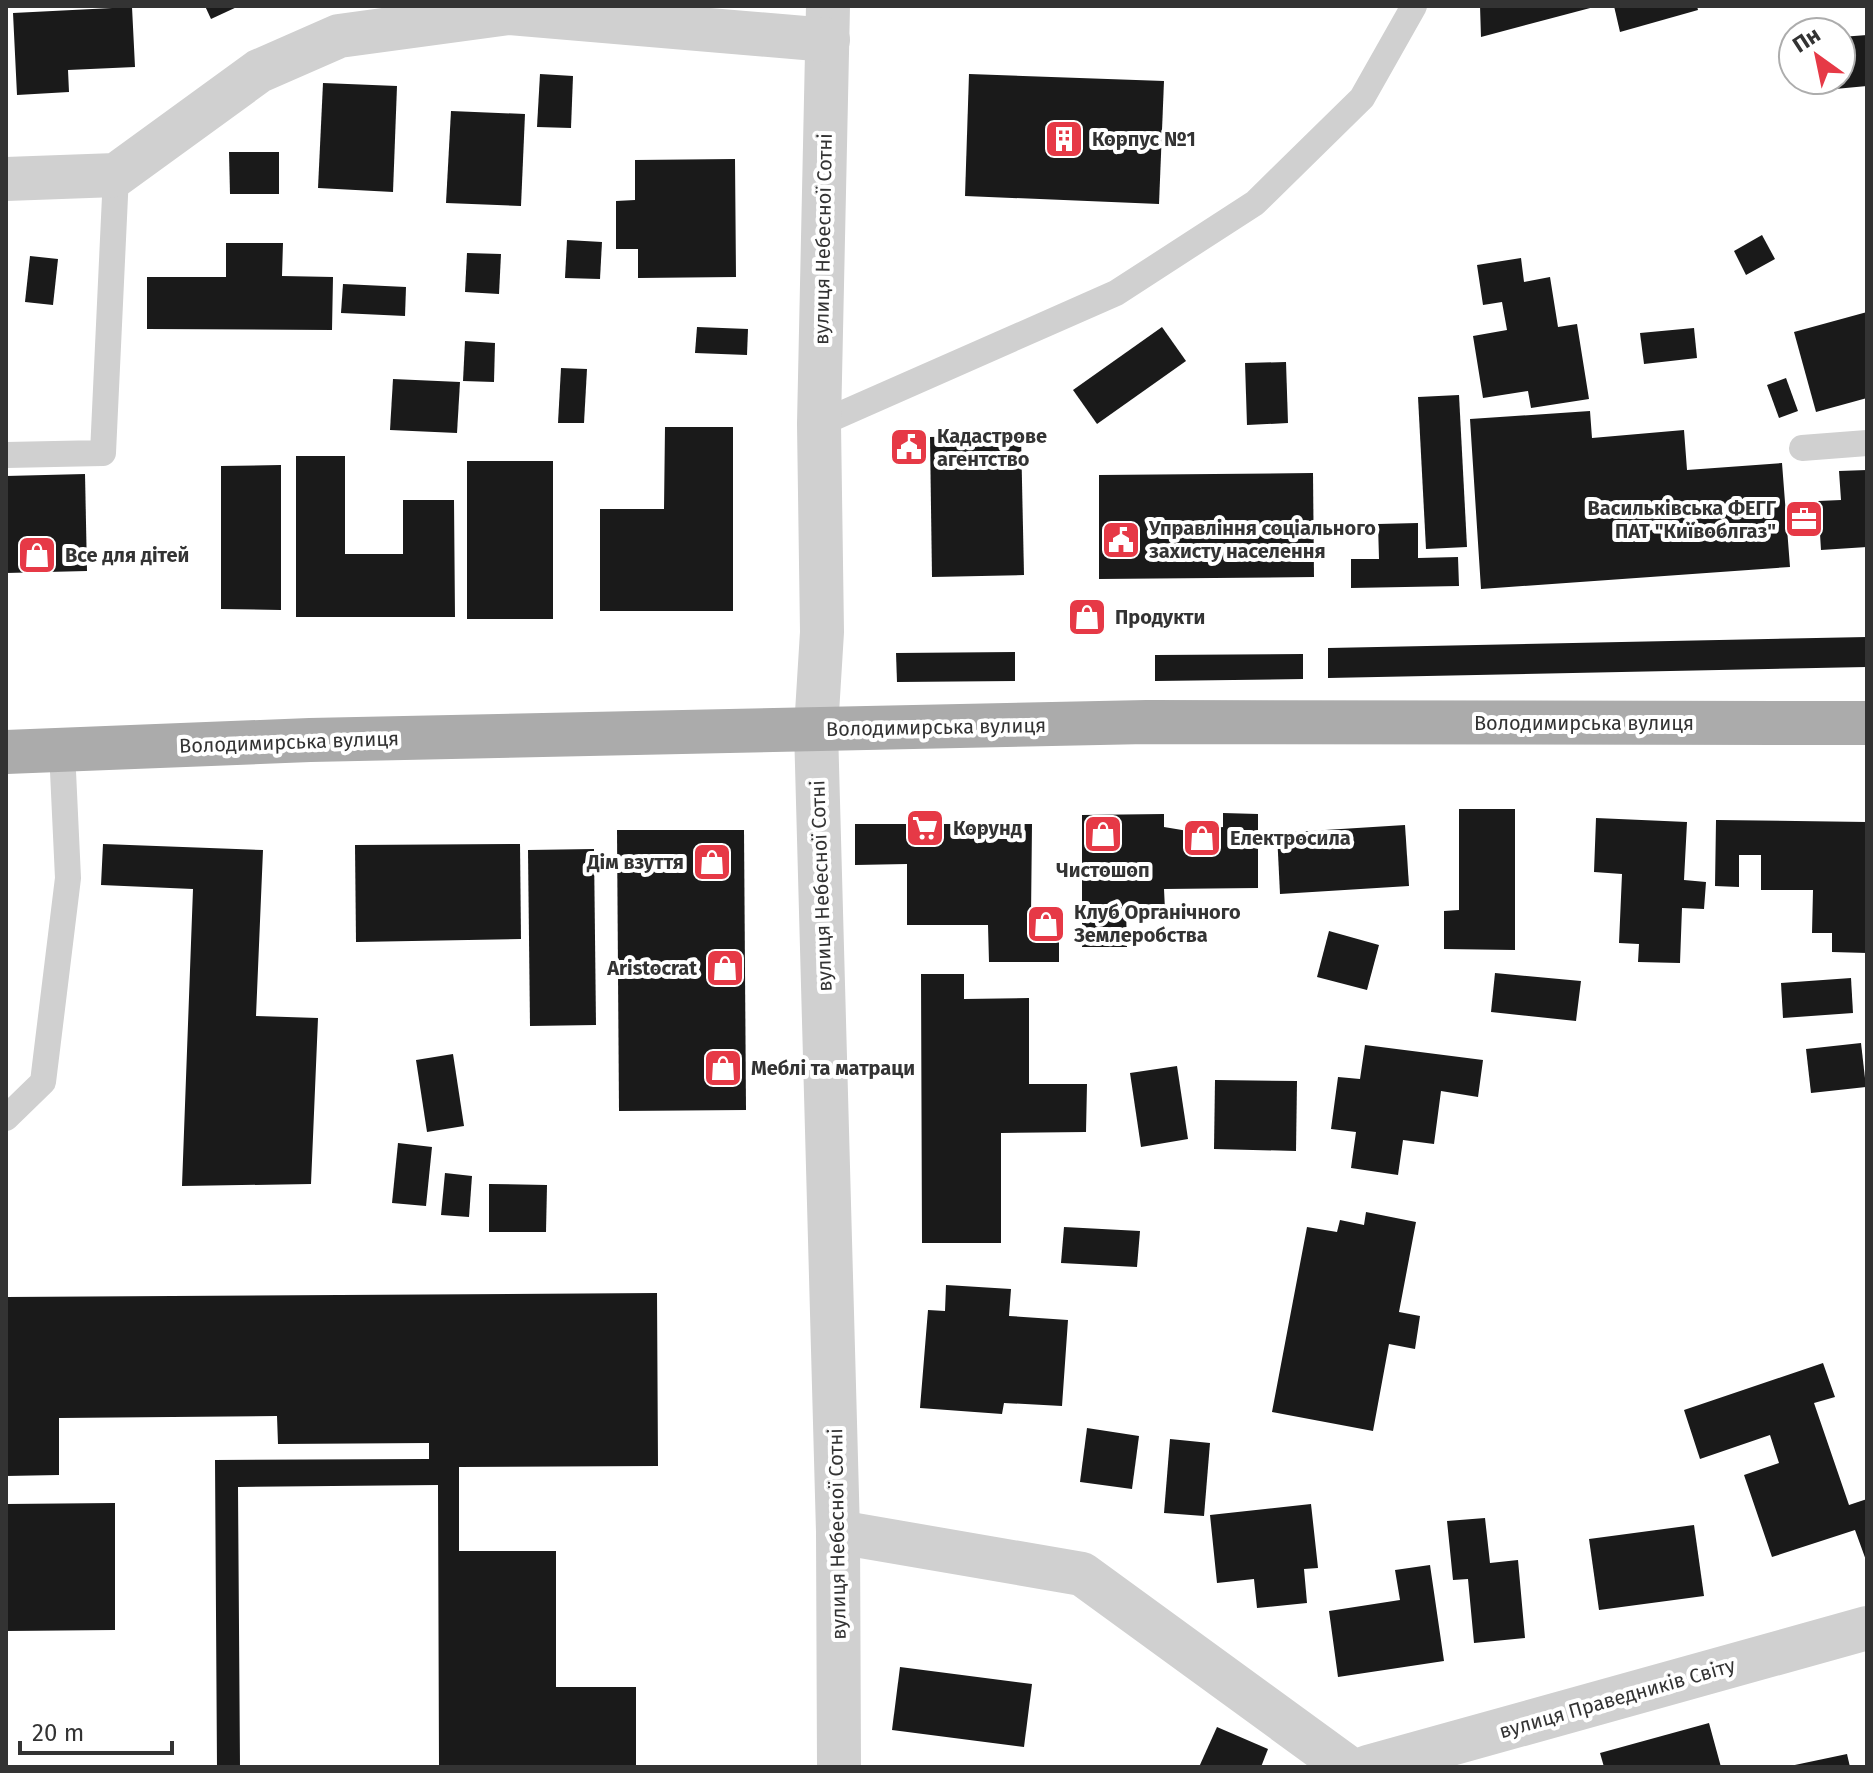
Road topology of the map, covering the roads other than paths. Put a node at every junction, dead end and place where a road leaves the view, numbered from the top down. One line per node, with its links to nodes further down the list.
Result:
1 (1414, 6): 5 (lane)
2 (828, 23): 3 (street); 5 (street, вулиця Небесної Сотні)
3 (116, 175): 4 (street); 8 (lane)
4 (6, 179)
5 (819, 424): 10 (street, вулиця Небесної Сотні)
6 (1867, 443): 7 (lane)
7 (1802, 448)
8 (6, 455)
9 (1867, 723): 10 (main road, Володимирська вулиця)
10 (816, 729): 11 (main road, Володимирська вулиця); 14 (street, вулиця Небесної Сотні)
11 (62, 750): 12 (main road, Володимирська вулиця); 13 (lane)
12 (6, 752)
13 (6, 1118)
14 (838, 1532): 16 (street, вулиця Небесної Сотні); 17 (street)
15 (1867, 1628): 18 (street, вулиця Праведників Світу)
16 (839, 1767)
17 (1347, 1767)
18 (1368, 1767)

